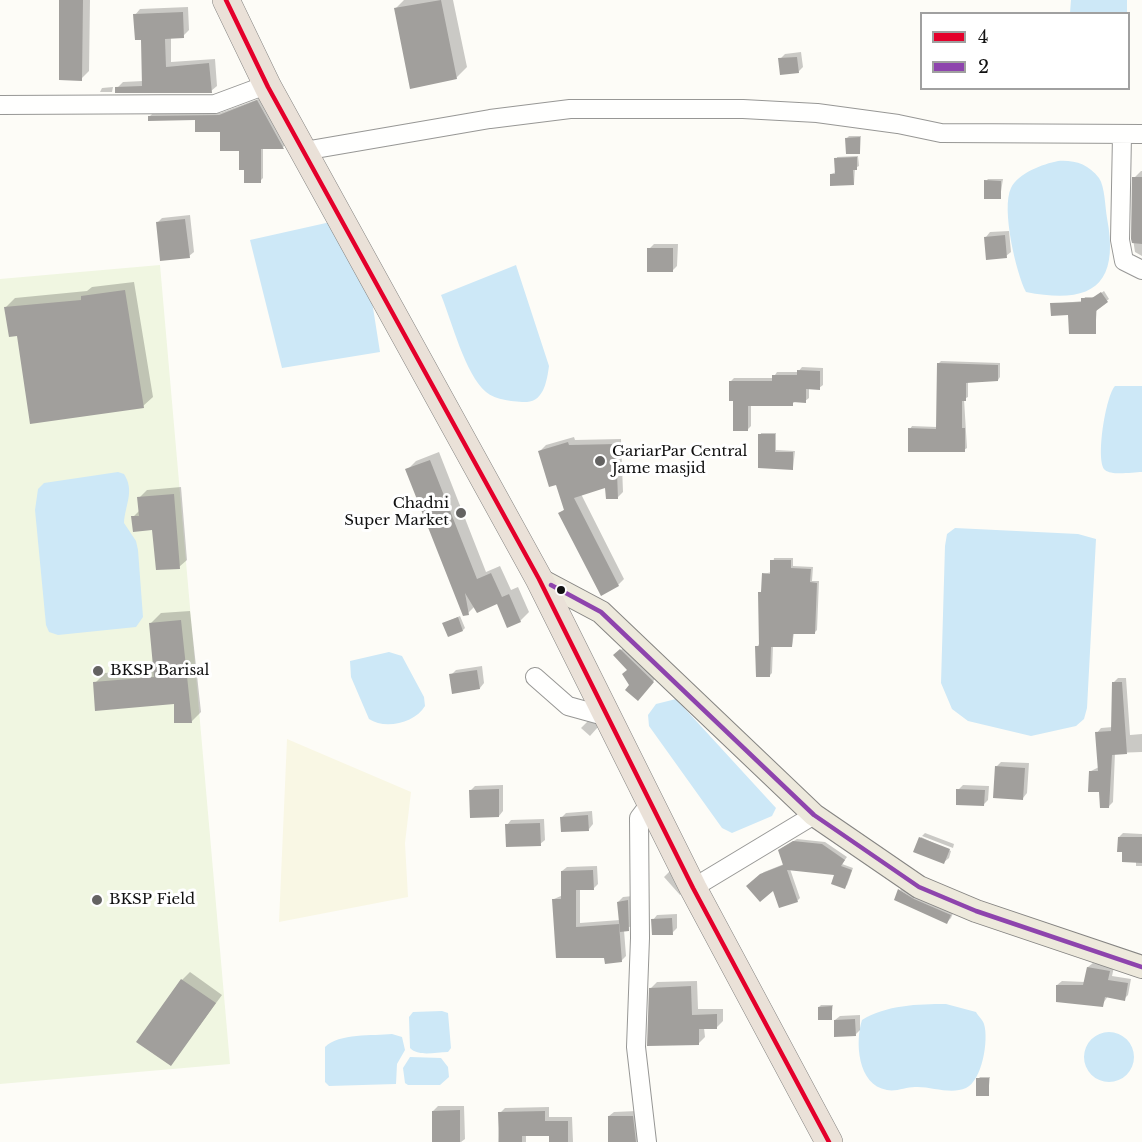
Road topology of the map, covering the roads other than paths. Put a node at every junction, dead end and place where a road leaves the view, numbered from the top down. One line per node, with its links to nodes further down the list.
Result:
1 (226, 0): 2 (highway)
2 (268, 87): 3 (street); 6 (highway)
3 (0, 105)
4 (1142, 134): 5 (street)
5 (1122, 135): 6 (street); 7 (street)
6 (304, 151): 8 (highway)
7 (1142, 270)
8 (539, 579): 10 (highway); 12 (main road)
9 (535, 677): 10 (street)
10 (608, 717): 11 (highway)
11 (651, 802): 13 (highway); 15 (street)
12 (814, 815): 13 (street); 14 (main road)
13 (693, 888): 16 (highway)
14 (1142, 967)
15 (647, 1142)
16 (829, 1142)

